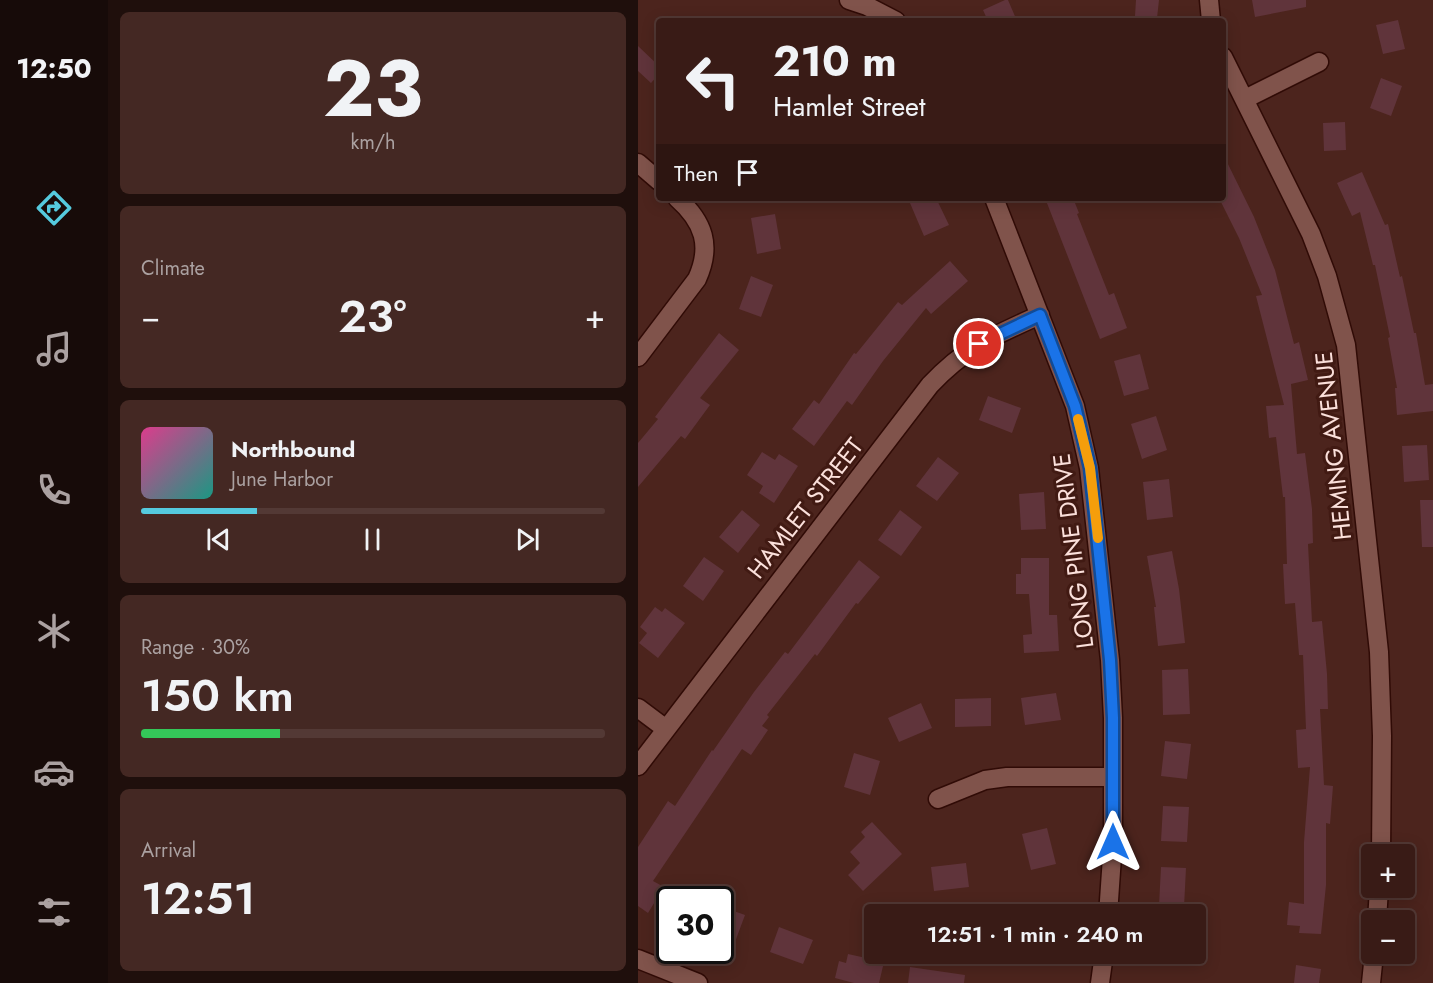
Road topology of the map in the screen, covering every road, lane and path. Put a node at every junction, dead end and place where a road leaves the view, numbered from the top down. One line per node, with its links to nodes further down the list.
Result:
1 (849, 0): 3 (street)
2 (1209, 0): 4 (street)
3 (890, 18)
4 (1211, 18)
5 (1319, 62): 7 (street)
6 (1226, 63): 7 (street, HEMING AVENUE)
7 (1245, 99): 19 (street, HEMING AVENUE)
8 (638, 163): 9 (street)
9 (656, 179)
10 (680, 201): 13 (street)
11 (995, 201): 12 (street, LONG PINE DRIVE)
12 (1040, 315): 15 (street, HAMLET STREET); 17 (street, LONG PINE DRIVE)
13 (638, 357)
14 (638, 708): 15 (street)
15 (666, 729): 16 (street, HAMLET STREET)
16 (638, 766)
17 (1113, 777): 18 (street); 20 (street, LONG PINE DRIVE)
18 (938, 799)
19 (1381, 844)
20 (1109, 904)
21 (638, 959): 24 (street)
22 (1103, 964): 25 (street)
23 (1373, 964): 26 (street)
24 (698, 983)
25 (1100, 983)
26 (1371, 983)

